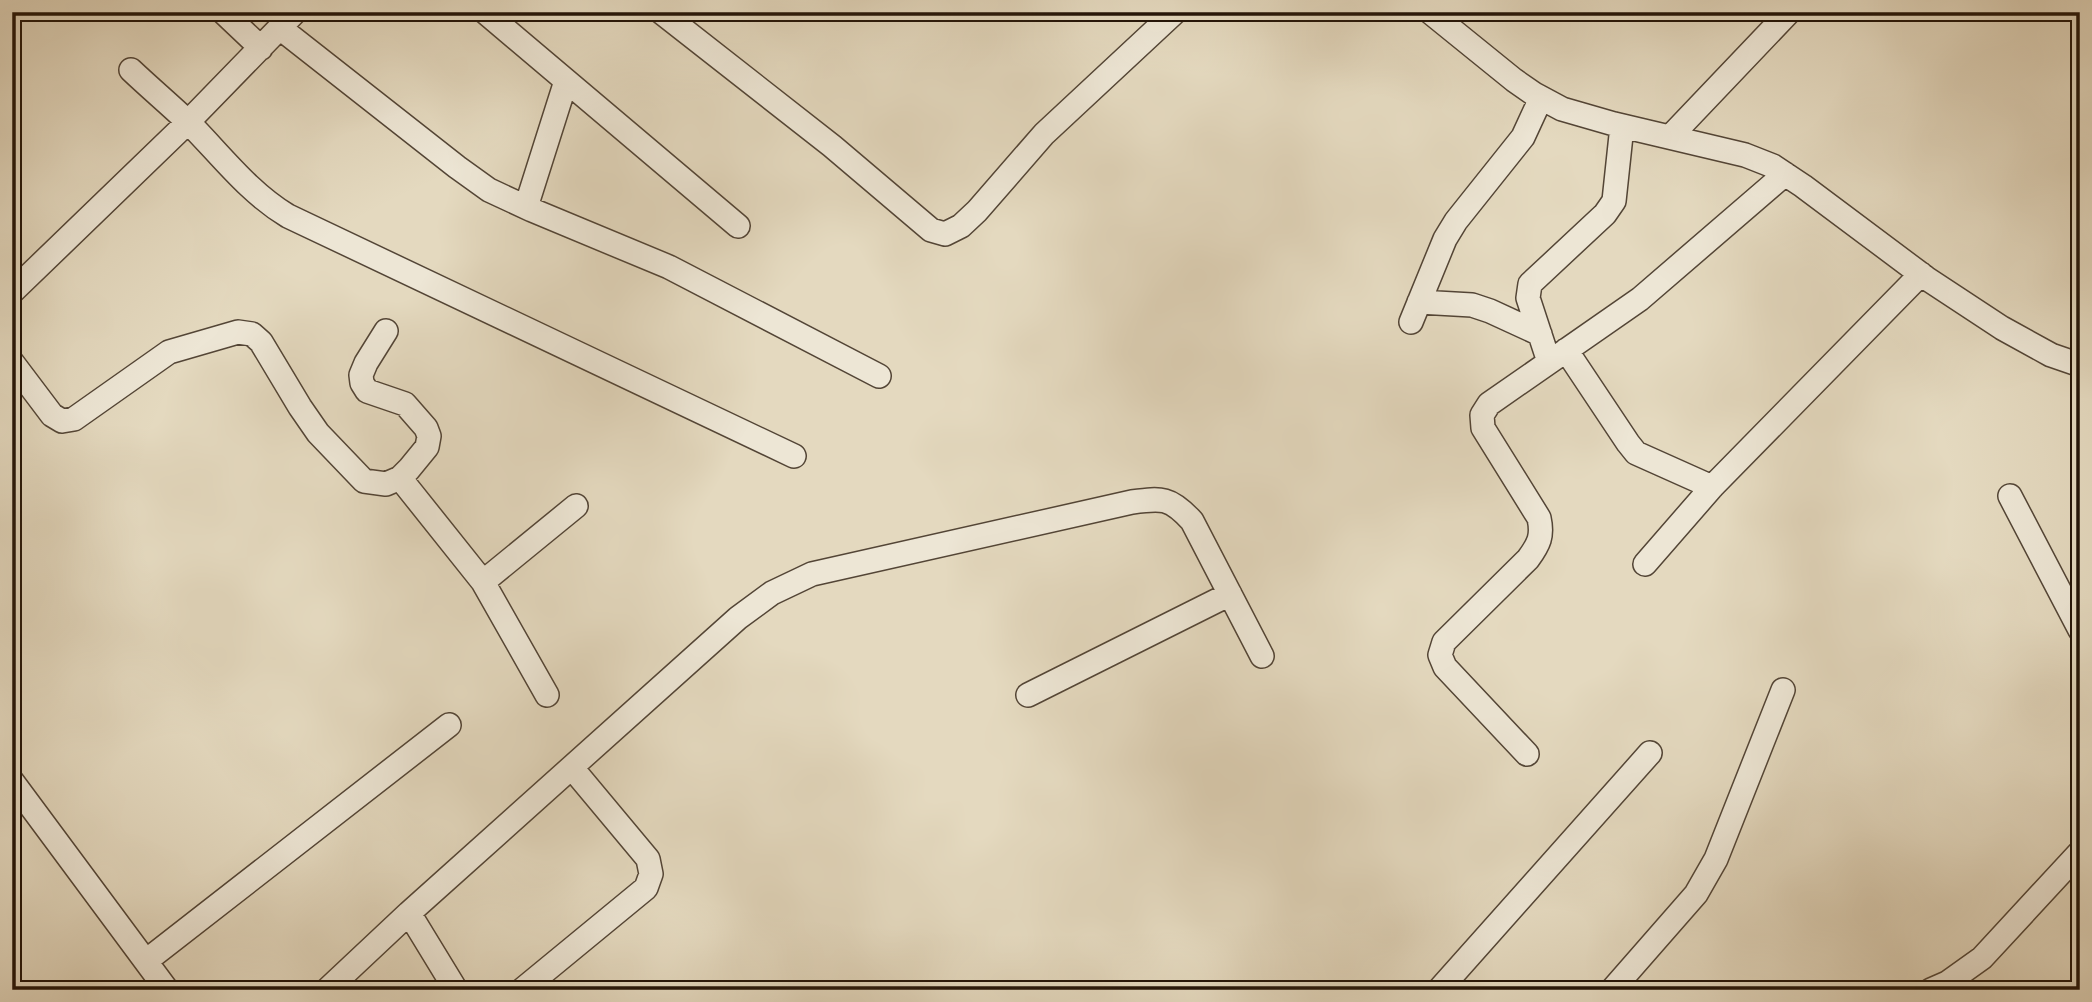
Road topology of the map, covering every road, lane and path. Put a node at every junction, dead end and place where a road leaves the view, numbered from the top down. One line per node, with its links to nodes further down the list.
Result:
1 (223, 12): 8 (street)
2 (485, 12): 10 (street)
3 (661, 12): 4 (street)
4 (1175, 12)
5 (1430, 12): 11 (street)
6 (1780, 15): 14 (street)
7 (288, 20): 8 (street); 16 (street)
8 (261, 48): 12 (street)
9 (131, 70): 12 (street)
10 (566, 80): 16 (street); 17 (street)
11 (1542, 98): 13 (street); 21 (street)
12 (188, 122): 19 (street); 26 (street)
13 (1622, 126): 14 (street); 21 (street)
14 (1670, 137): 15 (street)
15 (1785, 174): 18 (street); 22 (street)
16 (526, 207): 25 (street)
17 (738, 226)
18 (1921, 274): 24 (street); 28 (street)
19 (12, 292)
20 (386, 331): 27 (street)
21 (1540, 334): 22 (street)
22 (1558, 356): 28 (street); 41 (street)
23 (12, 362): 27 (street)
24 (2080, 365)
25 (879, 376)
26 (794, 456)
27 (400, 478): 32 (street)
28 (1712, 488): 31 (street)
29 (2010, 496): 34 (street)
30 (576, 506): 32 (street)
31 (1645, 564)
32 (482, 582): 37 (street)
33 (1230, 594): 35 (street); 38 (street); 42 (street)
34 (2080, 630)
35 (1262, 656)
36 (1783, 690): 52 (street)
37 (547, 695)
38 (1028, 695)
39 (449, 725): 46 (street)
40 (1650, 753): 51 (street)
41 (1527, 754)
42 (572, 768): 45 (street); 50 (street)
43 (12, 781): 46 (street)
44 (2080, 852): 53 (street)
45 (410, 913): 48 (street); 49 (street)
46 (146, 961): 47 (street)
47 (167, 990)
48 (327, 990)
49 (456, 990)
50 (522, 990)
51 (1439, 990)
52 (1612, 990)
53 (1931, 990)

